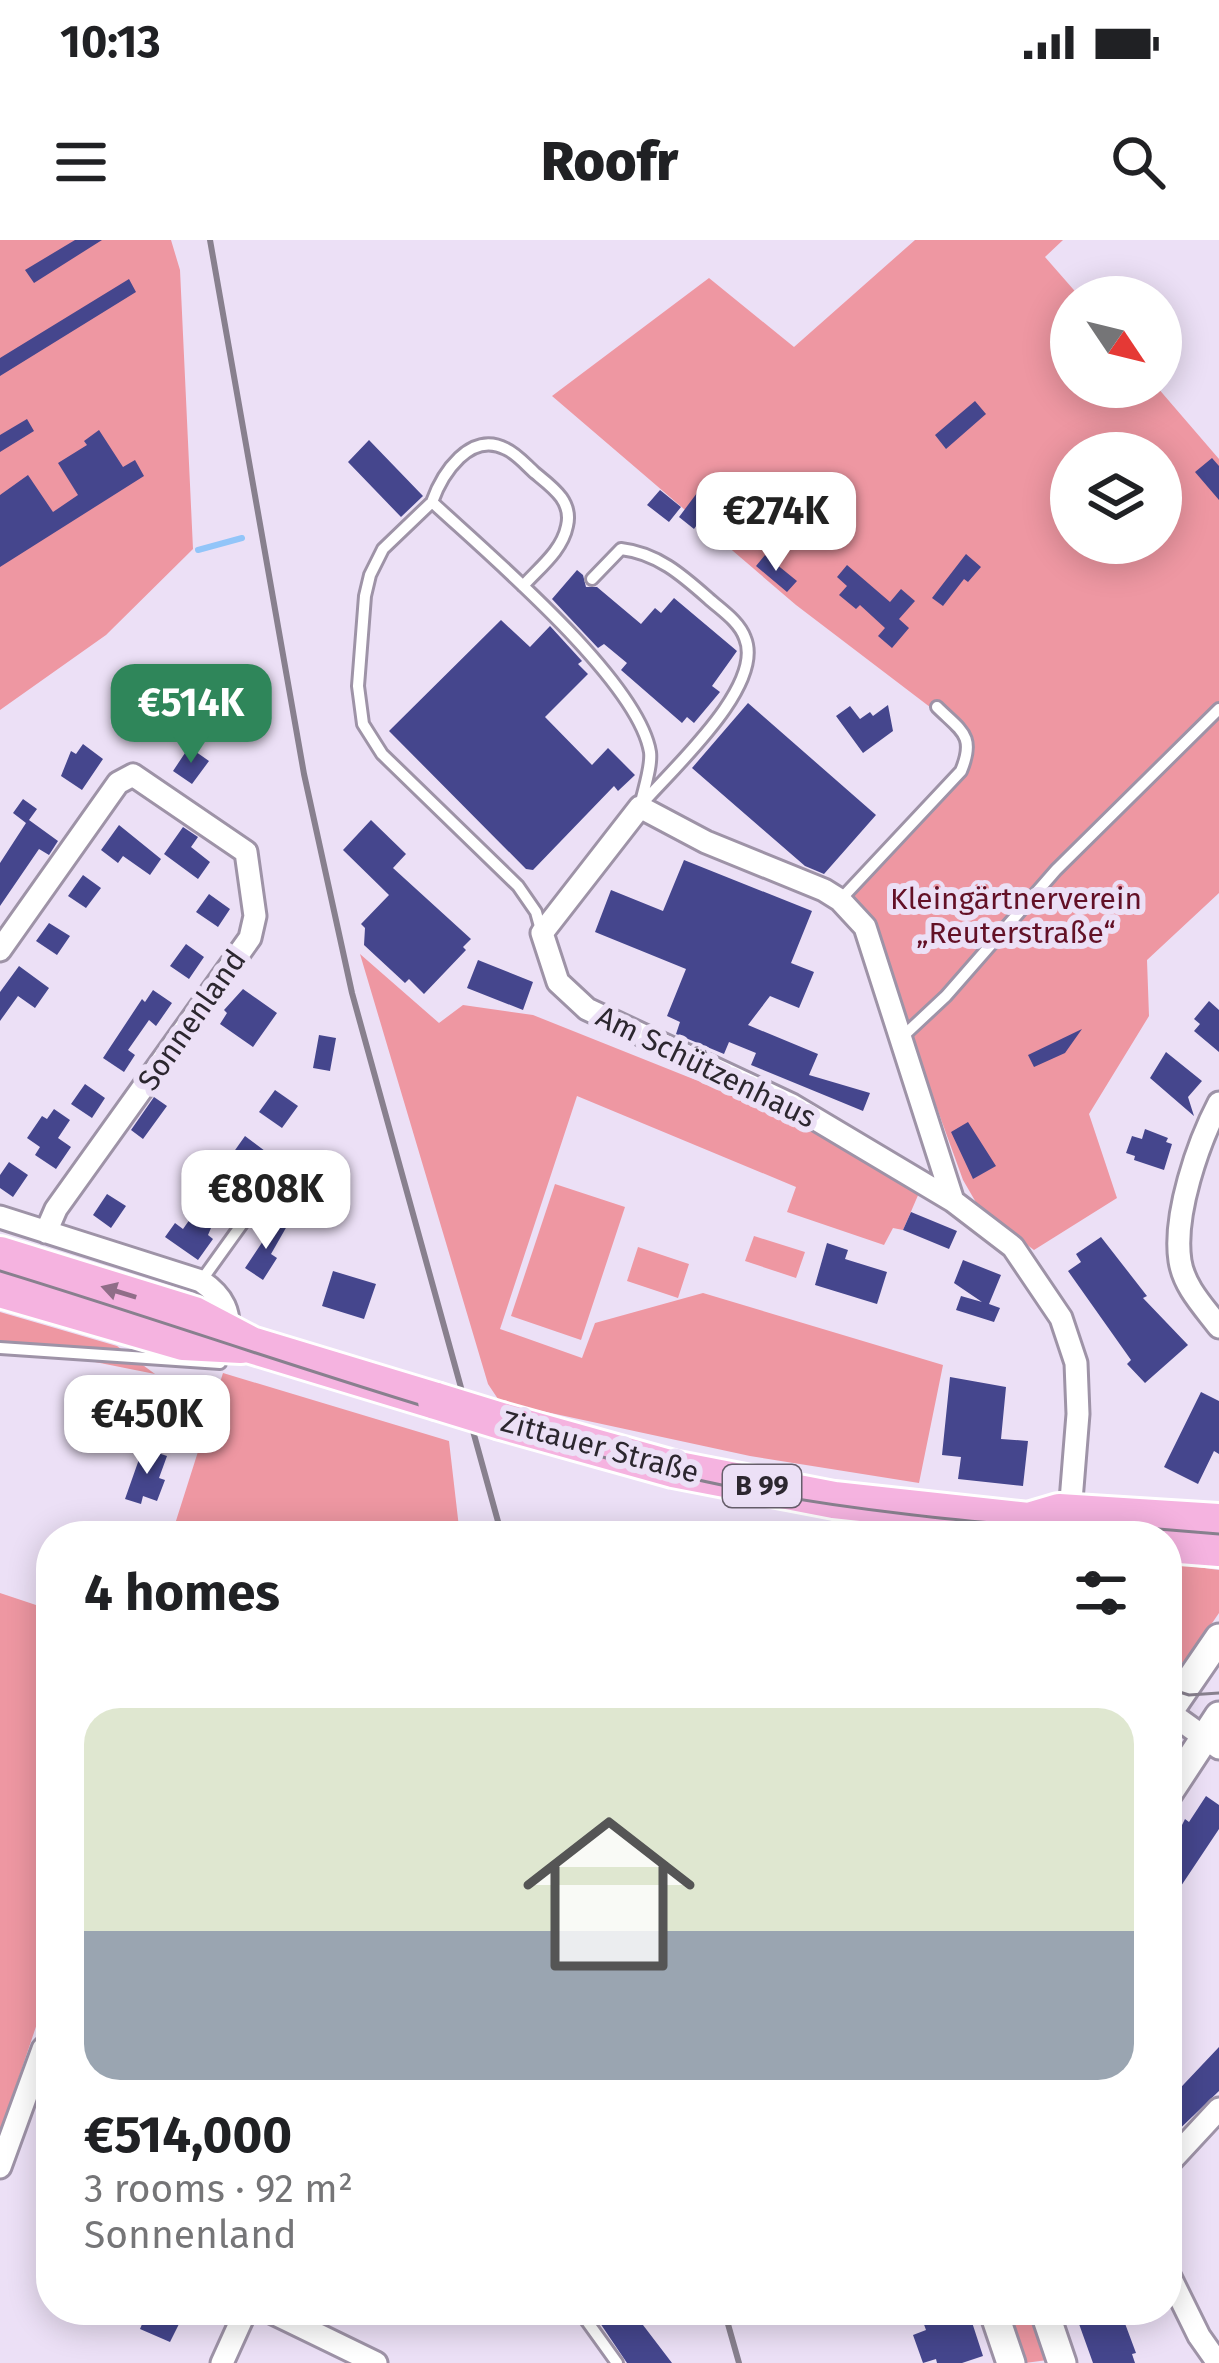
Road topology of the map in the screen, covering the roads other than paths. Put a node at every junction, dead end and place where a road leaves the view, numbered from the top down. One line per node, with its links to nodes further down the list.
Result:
1 (432, 502): 3 (lane); 3 (lane); 8 (lane)
2 (592, 579): 6 (lane)
3 (523, 586): 6 (lane)
4 (937, 707): 7 (lane)
5 (1219, 709): 10 (lane)
6 (640, 806): 7 (street); 8 (street)
7 (840, 900): 10 (street)
8 (542, 934): 13 (street, Am Schützenhaus)
9 (0, 950): 15 (street, Sonnenland)
10 (899, 1040): 13 (street)
11 (1219, 1103): 19 (street)
12 (262, 1196): 17 (lane)
13 (952, 1201): 25 (street, Am Schützenhaus)
14 (0, 1216): 15 (street)
15 (46, 1232): 17 (street)
16 (0, 1255): 20 (main road, Zittauer Straße / B 99, one-way to 16)
17 (201, 1281): 20 (street)
18 (0, 1289): 20 (main road, Zittauer Straße / B 99)
19 (1219, 1327)
20 (231, 1347): 21 (lane); 22 (main road, Zittauer Straße / B 99, bridge)
21 (0, 1348)
22 (974, 1521)
23 (1043, 1521): 24 (main road, Zittauer Straße / B 99)
24 (1066, 1521)
25 (1069, 1521)
26 (1182, 1522): 27 (main road, Zittauer Straße / B 99)
27 (1219, 1522)
28 (1182, 1545): 29 (main road)
29 (1219, 1548)
30 (1219, 1638): 31 (street)
31 (1182, 1692)
32 (1182, 1719): 33 (street)
33 (1214, 1734): 34 (street)
34 (1182, 1776)
35 (36, 2068): 38 (street)
36 (1219, 2109): 37 (street)
37 (1182, 2148)
38 (0, 2167)
39 (1182, 2302): 50 (street)
40 (239, 2325): 45 (street)
41 (298, 2325): 46 (street)
42 (590, 2325): 47 (lane)
43 (998, 2325): 48 (street)
44 (1049, 2325): 49 (street)
45 (222, 2363)
46 (376, 2363)
47 (617, 2363)
48 (1010, 2363)
49 (1062, 2363)
50 (1218, 2363)

